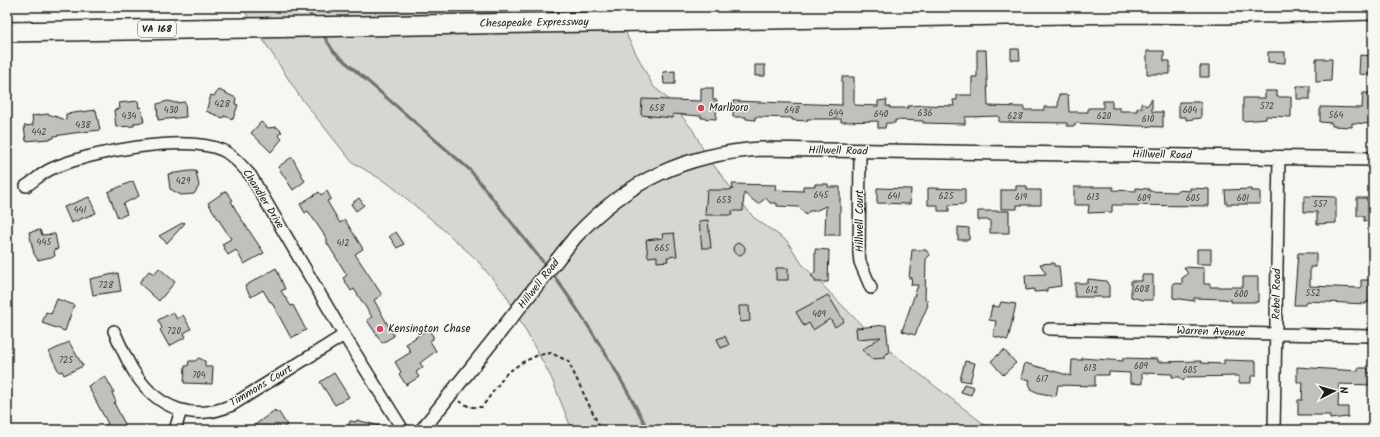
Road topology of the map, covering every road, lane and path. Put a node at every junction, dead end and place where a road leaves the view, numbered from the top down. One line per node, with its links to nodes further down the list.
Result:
1 (1373, 10): 2 (highway, Chesapeake Expressway / VA 168)
2 (7, 32)
3 (860, 151): 4 (street, Hillwell Road); 7 (street, Hillwell Court); 13 (street, Hillwell Road)
4 (1279, 158): 5 (street, Hillwell Road); 10 (street, Rebel Road)
5 (1373, 159)
6 (26, 186): 11 (street, Chandler Drive)
7 (871, 288)
8 (1049, 329): 10 (street, Warren Avenue)
9 (114, 331): 14 (street, Timmons Court)
10 (1276, 334): 12 (street, Warren Avenue); 19 (street, Rebel Road)
11 (344, 335): 14 (street, Timmons Court); 16 (street, Chandler Drive)
12 (1373, 336)
13 (450, 396): 17 (street, Hillwell Road); 18 (path)
14 (181, 410): 15 (street)
15 (175, 430)
16 (403, 430)
17 (422, 430)
18 (602, 430)
19 (1274, 430)

